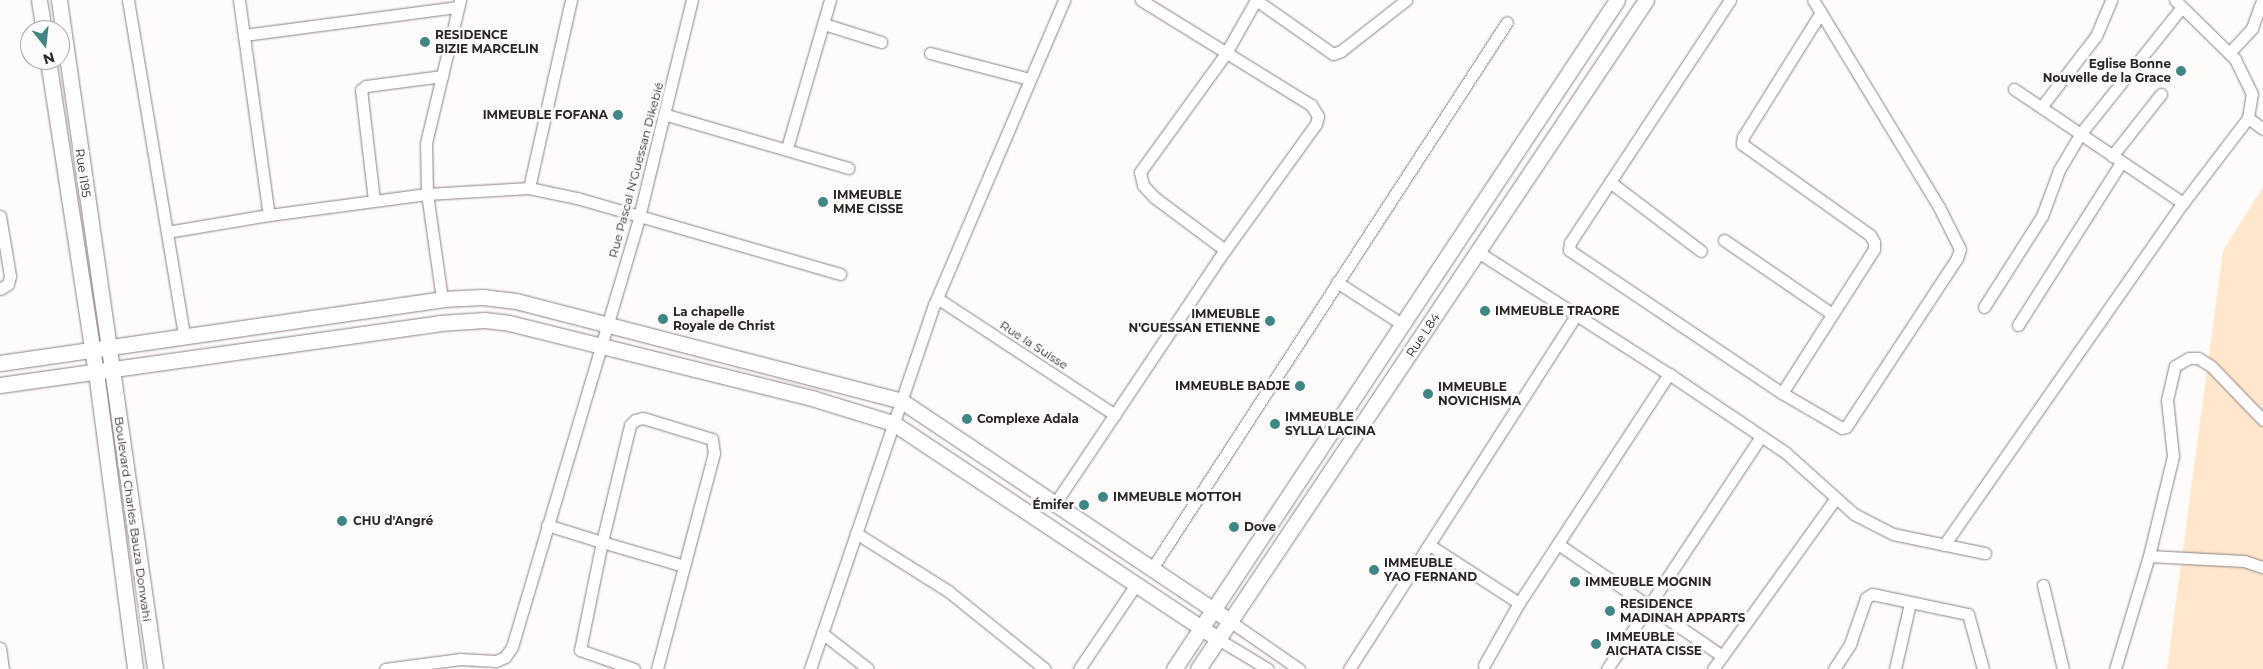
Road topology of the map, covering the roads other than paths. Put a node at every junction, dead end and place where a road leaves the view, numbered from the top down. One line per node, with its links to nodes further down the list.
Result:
1 (39, 0): 21 (main road)
2 (59, 0): 71 (main road, Rue I195)
3 (128, 0): 52 (street)
4 (238, 0): 24 (street)
5 (571, 0): 43 (street)
6 (692, 0): 35 (street, Rue Pascal N'Guessan Dikebié)
7 (830, 0): 23 (street)
8 (1064, 0): 31 (street)
9 (1141, 0): 26 (street)
10 (1256, 0): 11 (street); 26 (street)
11 (1404, 0)
12 (1617, 0): 47 (main road, Rue L84)
13 (1646, 0): 51 (main road, Rue L84)
14 (1730, 0): 42 (street)
15 (1813, 0): 20 (street)
16 (2111, 0): 34 (street)
17 (2262, 0): 27 (street)
18 (459, 3): 24 (street); 30 (street)
19 (2178, 4): 27 (street); 38 (street)
20 (1821, 12): 65 (street); 78 (street)
21 (42, 20)
22 (1507, 22): 58 (street)
23 (824, 24): 25 (street); 39 (street)
24 (244, 35): 48 (street)
25 (881, 42)
26 (1226, 53): 54 (street); 54 (street)
27 (2229, 53): 36 (street)
28 (930, 54): 31 (street)
29 (50, 70): 73 (main road, Rue I195)
30 (442, 76): 44 (street); 45 (street)
31 (1029, 79): 60 (street)
32 (2014, 89): 34 (street)
33 (2161, 94): 40 (street)
34 (2042, 106): 38 (street)
35 (667, 115): 39 (street); 50 (street, Rue Pascal N'Guessan Dikebié)
36 (2248, 118): 37 (street); 46 (street)
37 (2263, 129)
38 (2081, 134): 40 (street); 63 (street)
39 (788, 148): 41 (street)
40 (2117, 159): 46 (street); 67 (street)
41 (848, 168)
42 (1610, 182): 55 (street); 78 (street)
43 (529, 188): 44 (street); 50 (street)
44 (427, 194): 45 (street); 61 (street)
45 (374, 200): 48 (street)
46 (2183, 203): 90 (street)
47 (1478, 209): 51 (main road); 66 (main road, Rue L84)
48 (269, 215): 52 (street)
49 (0, 216): 59 (street)
50 (639, 217): 57 (street); 68 (street, Rue Pascal N'Guessan Dikebié)
51 (1498, 222): 56 (main road, Rue L84)
52 (167, 232): 70 (street)
53 (1724, 240): 65 (street)
54 (1225, 250): 80 (street)
55 (1701, 251)
56 (1478, 252): 64 (street); 103 (main road, Rue L84)
57 (840, 274)
58 (1337, 282): 66 (street); 96 (street)
59 (0, 289)
60 (937, 298): 79 (street); 80 (street, Rue la Suisse)
61 (442, 299): 62 (main road); 68 (main road)
62 (403, 304): 69 (main road); 70 (main road)
63 (1984, 307)
64 (1577, 314): 76 (street); 91 (street)
65 (1832, 314): 78 (street)
66 (1402, 324): 102 (main road, Rue L84)
67 (2018, 325)
68 (608, 326): 72 (street, Rue Pascal N'Guessan Dikebié); 79 (main road)
69 (406, 328): 72 (main road); 75 (main road)
70 (184, 335): 71 (main road)
71 (107, 346): 73 (main road); 75 (main road, Rue I195)
72 (601, 347): 82 (main road); 86 (street, Rue Pascal N'Guessan Dikebié)
73 (92, 348): 74 (main road); 75 (main road, Rue I195)
74 (0, 363)
75 (103, 371): 77 (main road); 112 (main road, Boulevard Charles Bauza Donwahi); 113 (main road, Boulevard Charles Bauza Donwahi)
76 (1669, 374): 83 (street); 89 (street)
77 (0, 385)
78 (1782, 393)
79 (900, 400): 82 (street); 85 (main road)
80 (1115, 415): 85 (street)
81 (2263, 420): 93 (street)
82 (893, 423): 87 (street); 98 (main road)
83 (1761, 436): 84 (street); 101 (street)
84 (1835, 499): 90 (street); 108 (street)
85 (1054, 505): 96 (main road)
86 (547, 525): 88 (street); 109 (street, Rue Pascal N'Guessan Dikebié)
87 (856, 533): 105 (street); 120 (street)
88 (602, 542): 94 (street); 94 (street); 116 (street)
89 (1558, 544): 99 (street); 101 (street)
90 (1944, 545): 92 (street)
91 (1431, 546): 99 (street); 126 (street)
92 (1985, 554)
93 (2149, 556): 95 (street); 133 (street)
94 (684, 566): 117 (street)
95 (2263, 566)
96 (1151, 570): 102 (main road)
97 (2043, 585): 132 (street)
98 (1134, 586): 104 (main road); 121 (street)
99 (1519, 603): 110 (street)
100 (1910, 603): 129 (street); 130 (street); 131 (street)
101 (1648, 604): 108 (street); 127 (street)
102 (1213, 610): 103 (main road); 104 (main road, Rue L84)
103 (1231, 622): 106 (main road, Rue L84); 125 (street)
104 (1200, 628): 106 (main road); 122 (main road, Rue L84)
105 (822, 634): 118 (street); 119 (street)
106 (1218, 638): 123 (main road, Rue L84); 124 (street)
107 (0, 648): 111 (street)
108 (1722, 656): 128 (street)
109 (505, 657): 114 (street); 115 (street)
110 (1484, 665)
111 (3, 669)
112 (135, 669)
113 (155, 669)
114 (385, 669)
115 (508, 669)
116 (634, 669)
117 (657, 669)
118 (810, 669)
119 (868, 669)
120 (1045, 669)
121 (1079, 669)
122 (1174, 669)
123 (1198, 669)
124 (1268, 669)
125 (1299, 669)
126 (1349, 669)
127 (1607, 669)
128 (1713, 669)
129 (1834, 669)
130 (1894, 669)
131 (1983, 669)
132 (2063, 669)
133 (2115, 669)

